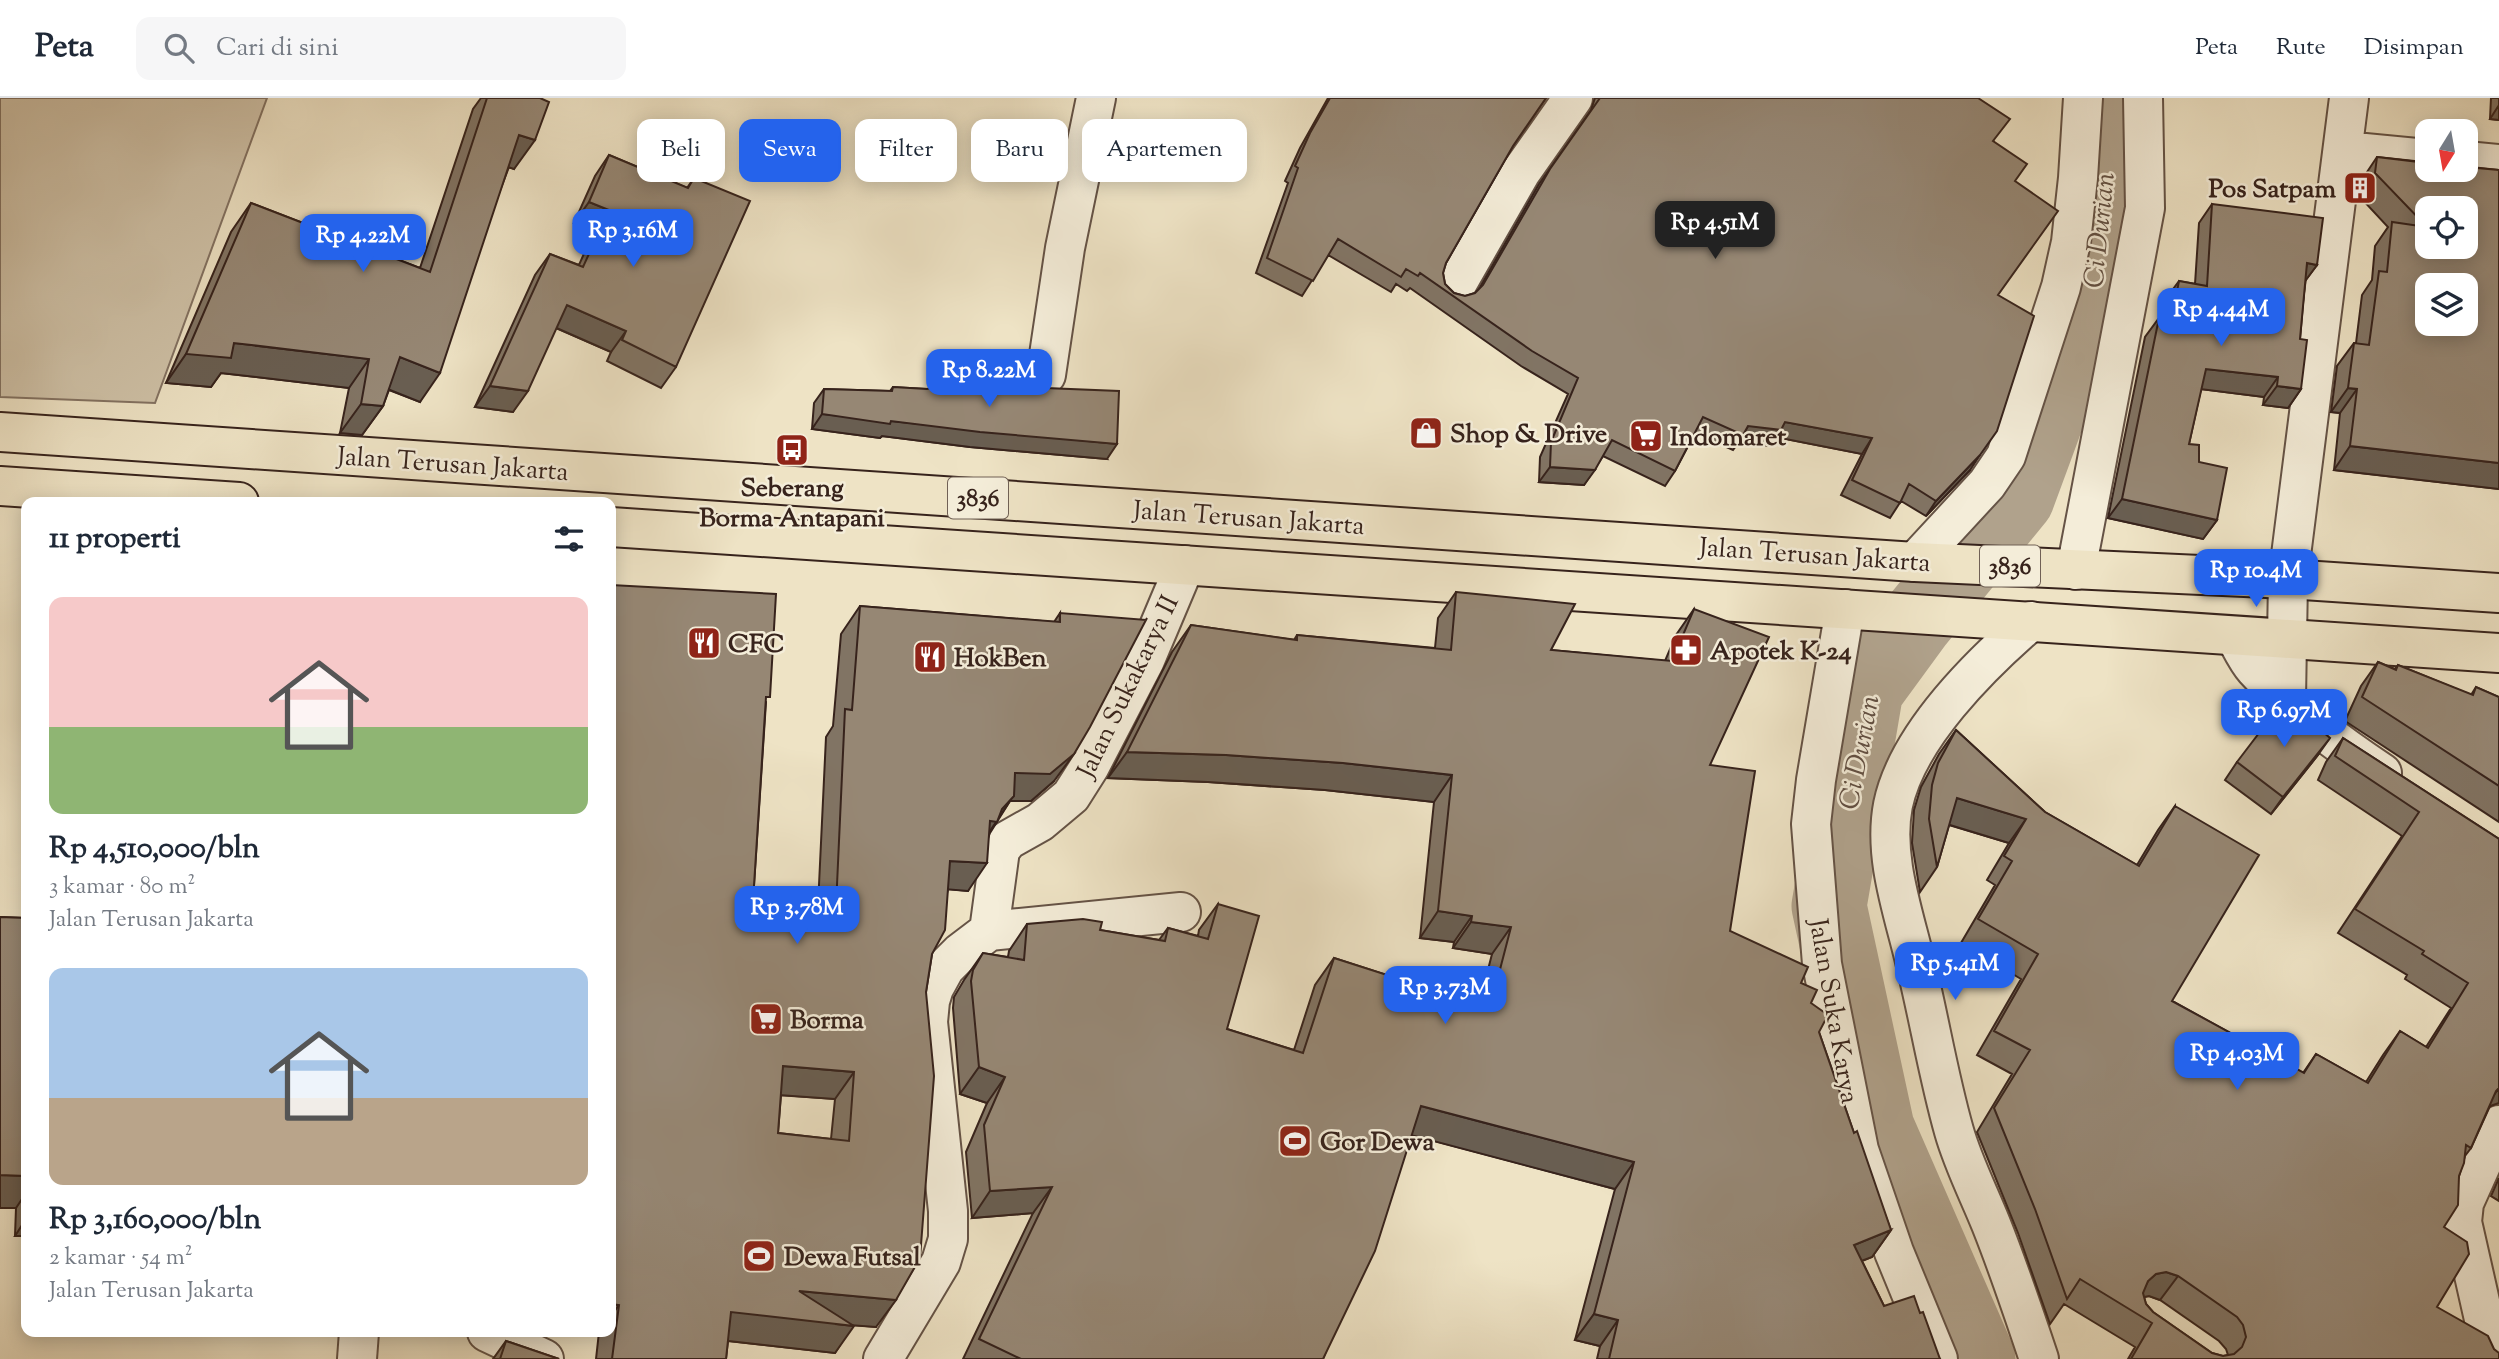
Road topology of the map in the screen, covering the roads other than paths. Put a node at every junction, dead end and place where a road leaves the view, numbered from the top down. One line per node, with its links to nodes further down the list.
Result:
1 (1096, 98): 11 (street)
2 (1573, 98): 10 (street)
3 (2083, 98): 16 (street)
4 (2143, 98): 18 (street)
5 (2349, 98): 6 (street)
6 (2344, 151): 7 (street); 19 (street)
7 (2415, 158)
8 (2478, 163): 9 (street)
9 (2499, 164)
10 (1454, 289)
11 (1046, 375)
12 (0, 432): 16 (main road, Jalan Terusan Jakarta / 3836)
13 (0, 486): 14 (main road)
14 (164, 497)
15 (616, 527): 17 (main road, Jalan Terusan Jakarta / 3836)
16 (1915, 562): 18 (main road, Jalan Terusan Jakarta / 3836)
17 (1185, 565): 21 (main road, Jalan Terusan Jakarta / 3836); 29 (street, Jalan Sukakarya II)
18 (2069, 569): 19 (main road, Jalan Terusan Jakarta / 3836)
19 (2288, 579): 20 (main road, Jalan Terusan Jakarta / 3836); 24 (street)
20 (2499, 593)
21 (1858, 610): 22 (main road, Jalan Terusan Jakarta / 3836); 36 (street, Jalan Suka Karya)
22 (2031, 621): 23 (main road, Jalan Terusan Jakarta / 3836); 37 (street)
23 (2235, 636): 24 (main road, Jalan Terusan Jakarta / 3836); 26 (street)
24 (2286, 640): 25 (main road, Jalan Terusan Jakarta / 3836); 26 (street)
25 (2499, 653)
26 (2286, 699): 27 (street)
27 (2406, 788)
28 (1181, 912): 29 (street)
29 (989, 931): 35 (street)
30 (2499, 1125): 38 (street)
31 (359, 1337): 33 (street)
32 (498, 1337): 34 (street)
33 (357, 1359)
34 (544, 1359)
35 (883, 1359)
36 (1938, 1359)
37 (2039, 1359)
38 (2493, 1359)

